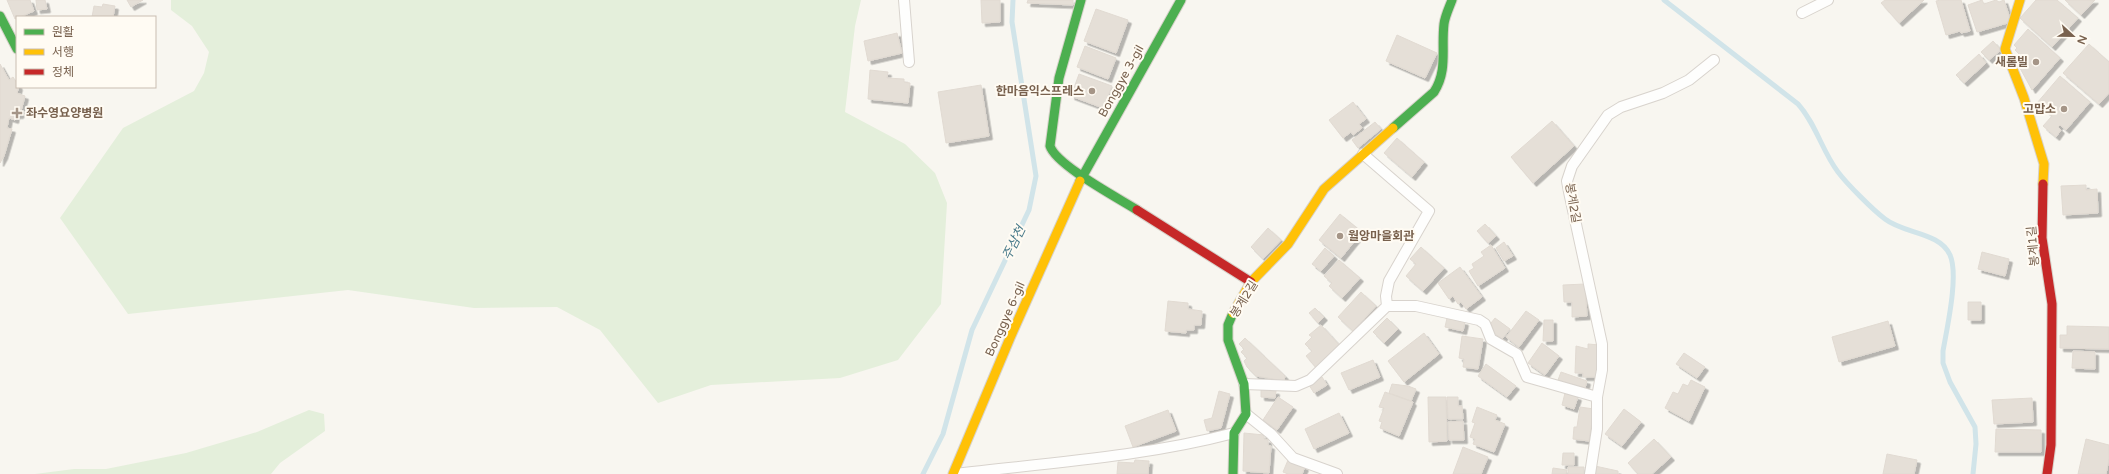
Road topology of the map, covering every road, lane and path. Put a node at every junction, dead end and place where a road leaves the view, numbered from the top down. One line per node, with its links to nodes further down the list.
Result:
1 (904, 0): 11 (lane)
2 (1081, 0): 13 (street)
3 (1181, 0): 13 (street, Bonggye 3-gil)
4 (1452, 0): 12 (street, 봉계2길)
5 (1828, 0): 7 (lane)
6 (2020, 0): 24 (street, 봉계1길)
7 (1802, 13)
8 (0, 16): 9 (street)
9 (16, 47)
10 (1714, 60): 17 (lane, 봉계2길)
11 (909, 62)
12 (1363, 154): 14 (street, 봉계2길); 15 (lane)
13 (1083, 175): 14 (street); 20 (street, Bonggye 6-gil)
14 (1251, 282): 16 (street, 봉계2길)
15 (1387, 306): 16 (lane); 17 (lane)
16 (1244, 384): 18 (street, 봉계2길)
17 (1597, 397): 23 (lane, 봉계2길)
18 (1246, 414): 19 (street); 22 (lane)
19 (1234, 433): 20 (lane); 21 (street)
20 (953, 474)
21 (1233, 474)
22 (1337, 474)
23 (1590, 474)
24 (2047, 474)

